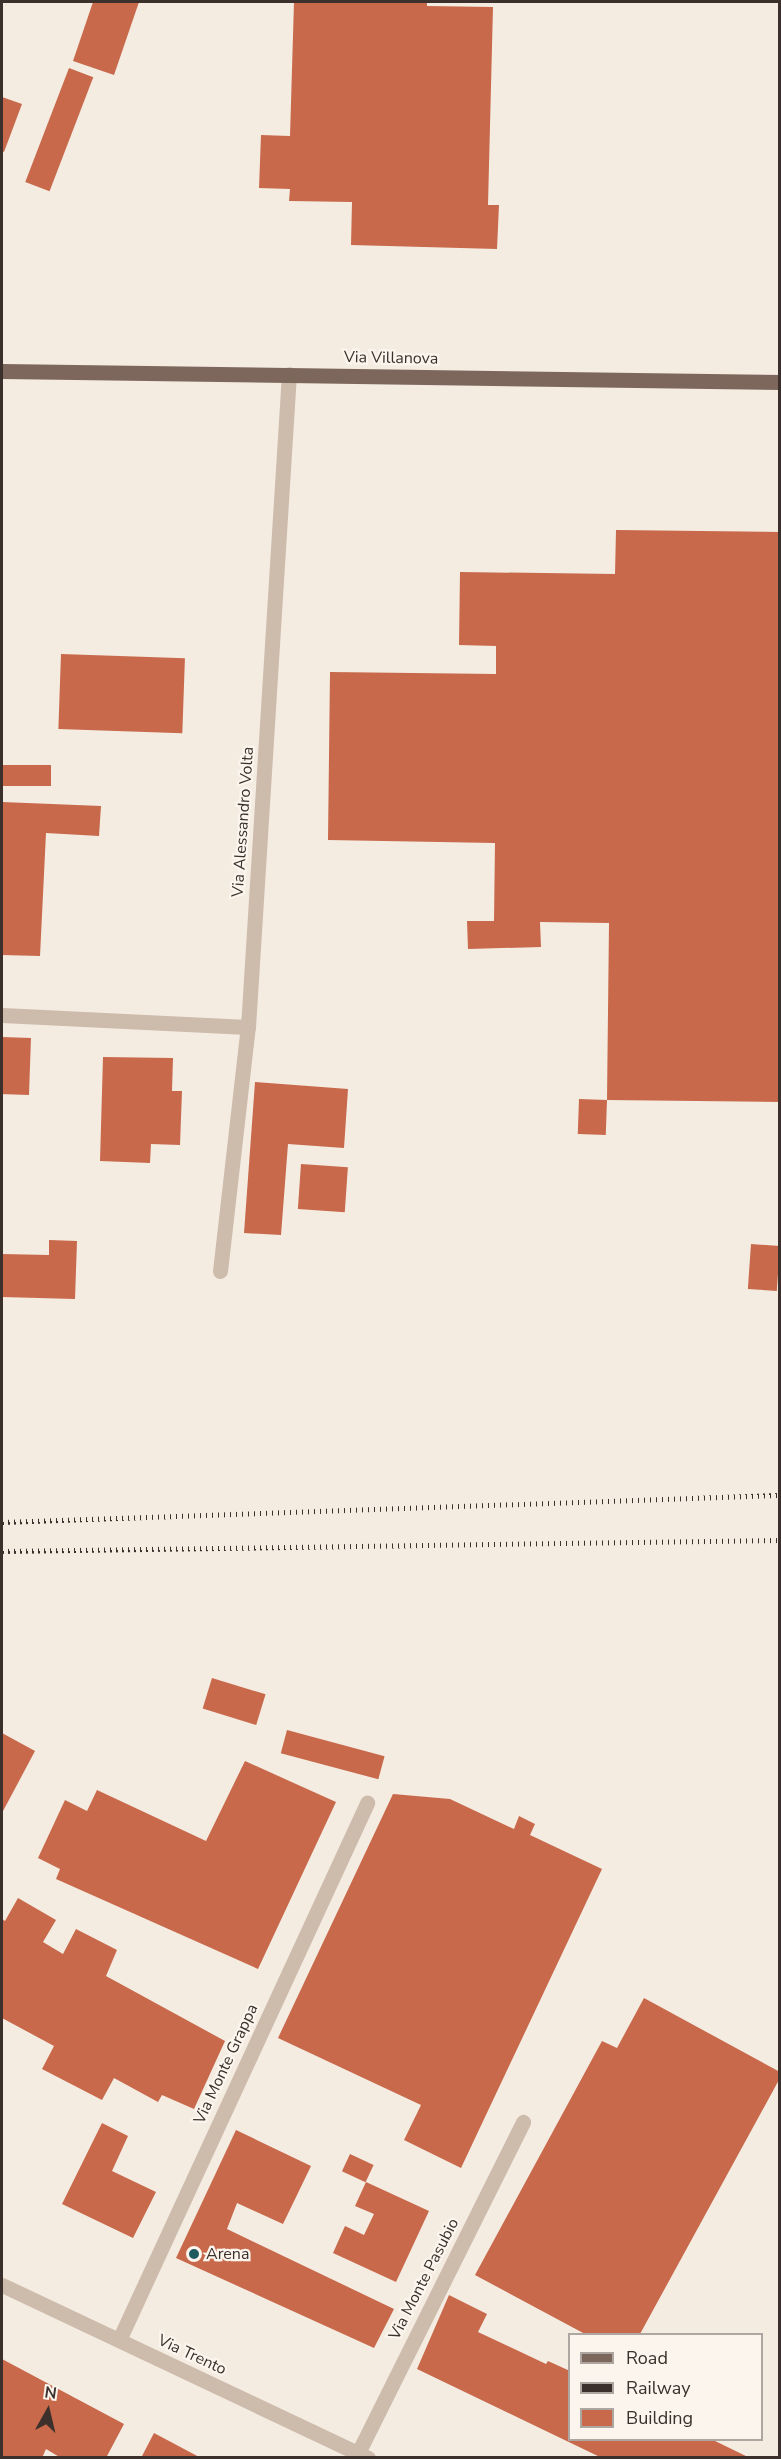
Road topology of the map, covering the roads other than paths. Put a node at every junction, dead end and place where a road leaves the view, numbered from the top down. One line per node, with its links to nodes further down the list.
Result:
1 (2, 370): 2 (main road, Via Villanova)
2 (289, 374): 3 (main road, Via Villanova); 5 (street, Via Alessandro Volta)
3 (780, 382)
4 (2, 1015): 5 (street)
5 (248, 1027): 6 (street, Via Alessandro Volta)
6 (220, 1271)
7 (367, 1803): 10 (street, Via Monte Grappa)
8 (523, 2122): 11 (street, Via Monte Pasubio)
9 (2, 2285): 10 (street, Via Trento)
10 (119, 2340): 11 (street, Via Trento)
11 (363, 2455)

